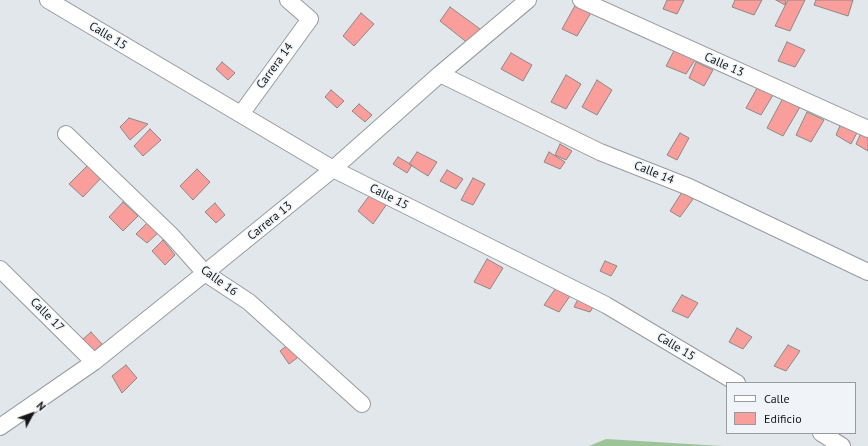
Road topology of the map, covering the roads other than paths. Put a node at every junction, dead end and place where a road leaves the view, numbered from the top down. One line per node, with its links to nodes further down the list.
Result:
1 (48, 0): 6 (street, Calle 15)
2 (288, 0): 6 (street, Carrera 14)
3 (528, 0): 5 (street, Carrera 13)
4 (581, 0): 7 (street, Calle 13)
5 (440, 74): 9 (street, Carrera 13); 11 (street, Calle 14)
6 (240, 114): 9 (street, Calle 15)
7 (868, 129)
8 (66, 134): 12 (street, Calle 16)
9 (333, 169): 12 (street, Carrera 13); 14 (street, Calle 15)
10 (0, 269): 13 (street, Calle 17)
11 (868, 272)
12 (205, 273): 13 (street, Carrera 13); 15 (street, Calle 16)
13 (94, 362): 16 (street, Carrera 13)
14 (735, 382)
15 (362, 404)
16 (0, 427)
17 (823, 434): 18 (street)
18 (842, 446)

